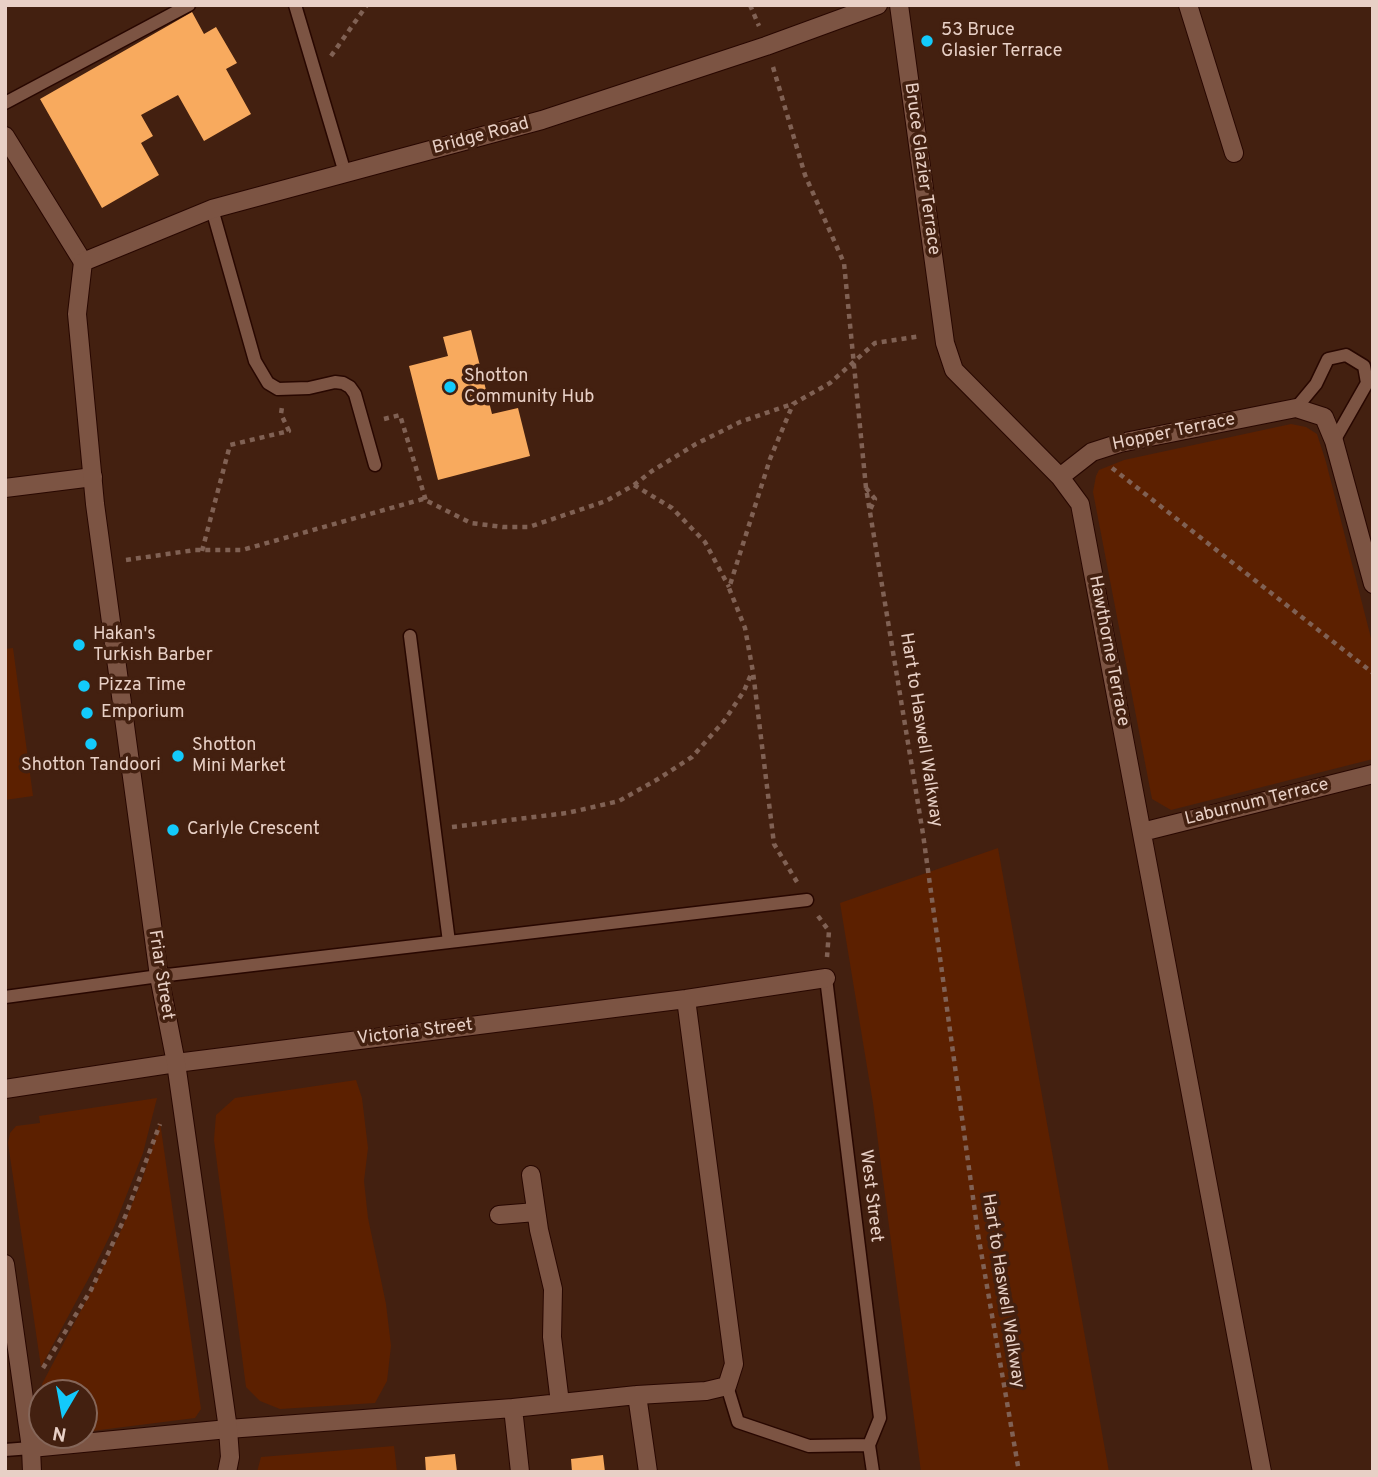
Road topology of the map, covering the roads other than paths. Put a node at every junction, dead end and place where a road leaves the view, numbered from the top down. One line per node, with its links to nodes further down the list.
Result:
1 (189, 5): 6 (lane)
2 (295, 5): 9 (lane)
3 (878, 5): 9 (street, Bridge Road)
4 (899, 5): 16 (street, Bruce Glazier Terrace)
5 (1188, 5): 8 (street)
6 (5, 103)
7 (5, 136): 11 (street)
8 (1234, 153)
9 (345, 173): 10 (street, Bridge Road)
10 (212, 209): 11 (street, Bridge Road); 14 (lane)
11 (83, 262): 15 (street, Friar Street)
12 (1296, 408): 13 (street); 13 (lane); 16 (street, Hopper Terrace)
13 (1334, 441): 18 (street)
14 (375, 465)
15 (93, 477): 17 (street); 24 (street, Friar Street)
16 (1060, 477): 21 (street, Hawthorne Terrace)
17 (5, 488)
18 (1373, 584)
19 (410, 636): 23 (lane)
20 (1373, 774): 21 (street, Laburnum Terrace)
21 (1142, 832): 50 (street, Hawthorne Terrace)
22 (807, 900): 23 (lane)
23 (449, 942): 24 (lane)
24 (159, 976): 26 (lane); 28 (street, Friar Street)
25 (826, 978): 27 (street, Victoria Street); 41 (lane, West Street)
26 (5, 997)
27 (686, 999): 28 (street, Victoria Street); 34 (street)
28 (176, 1063): 29 (street, Victoria Street); 39 (street, Friar Street)
29 (5, 1089)
30 (531, 1175): 31 (street)
31 (536, 1212): 32 (street); 36 (street)
32 (499, 1214)
33 (5, 1264): 38 (street)
34 (727, 1385): 35 (street); 41 (lane)
35 (637, 1395): 36 (street); 48 (street)
36 (560, 1403): 37 (street)
37 (513, 1408): 39 (street); 47 (street)
38 (28, 1426)
39 (228, 1429): 40 (street); 46 (street, Friar Street)
40 (98, 1442)
41 (869, 1446): 49 (lane)
42 (28, 1448): 44 (lane)
43 (31, 1449): 45 (street)
44 (5, 1450)
45 (32, 1472)
46 (227, 1472)
47 (520, 1472)
48 (648, 1472)
49 (873, 1472)
50 (1262, 1472)

